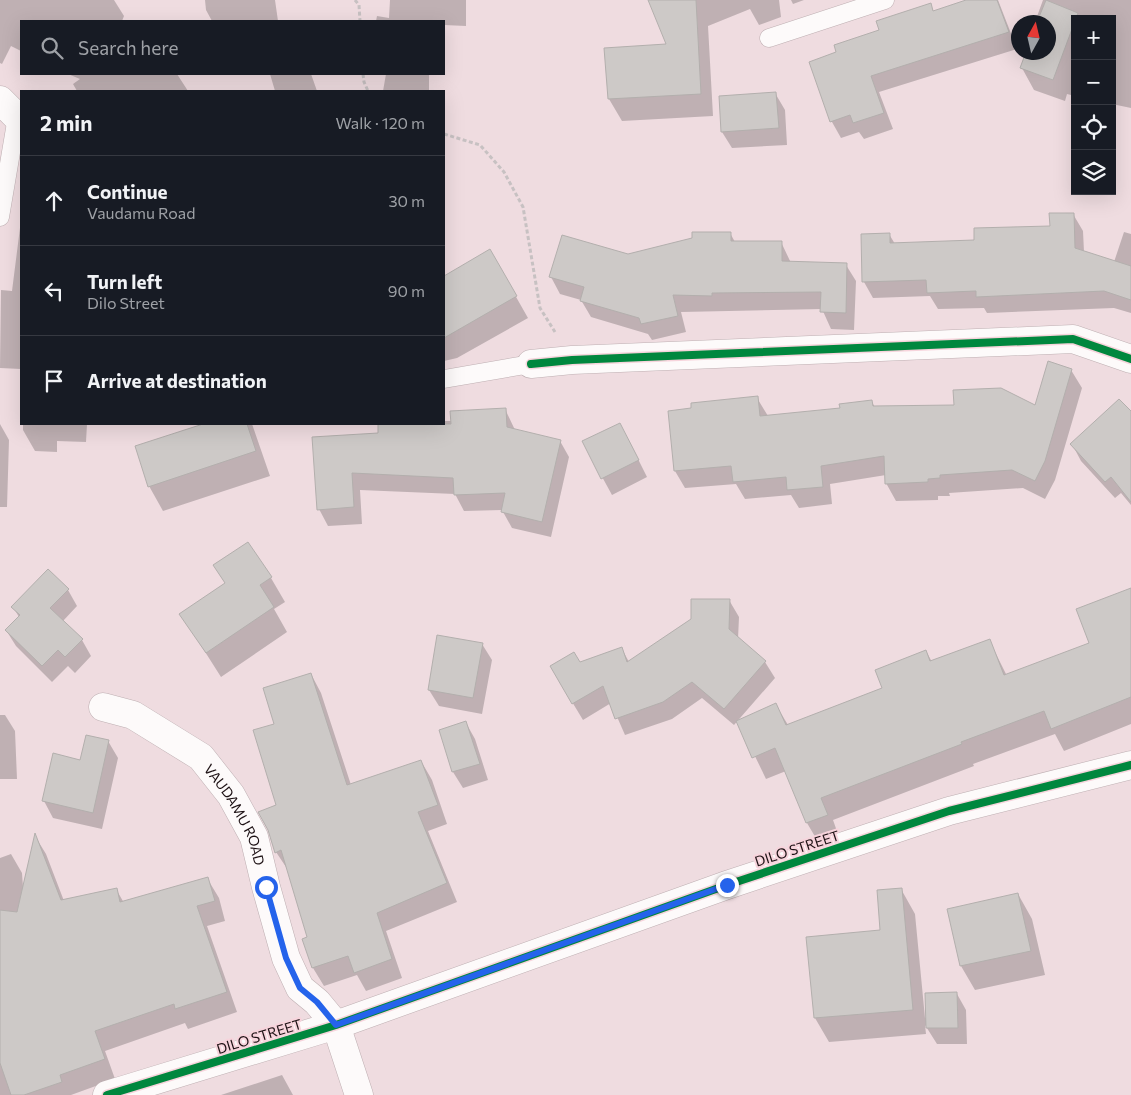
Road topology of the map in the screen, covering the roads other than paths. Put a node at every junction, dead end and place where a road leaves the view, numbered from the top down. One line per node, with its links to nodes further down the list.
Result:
1 (885, 0): 2 (lane)
2 (769, 38)
3 (8, 109): 4 (lane)
4 (0, 217)
5 (1131, 359): 6 (street)
6 (531, 364): 7 (lane)
7 (445, 379)
8 (103, 707): 10 (street, VAUDAMU ROAD)
9 (1131, 765): 10 (street, DILO STREET)
10 (336, 1025): 11 (street, DILO STREET); 12 (street)
11 (106, 1095)
12 (359, 1095)

